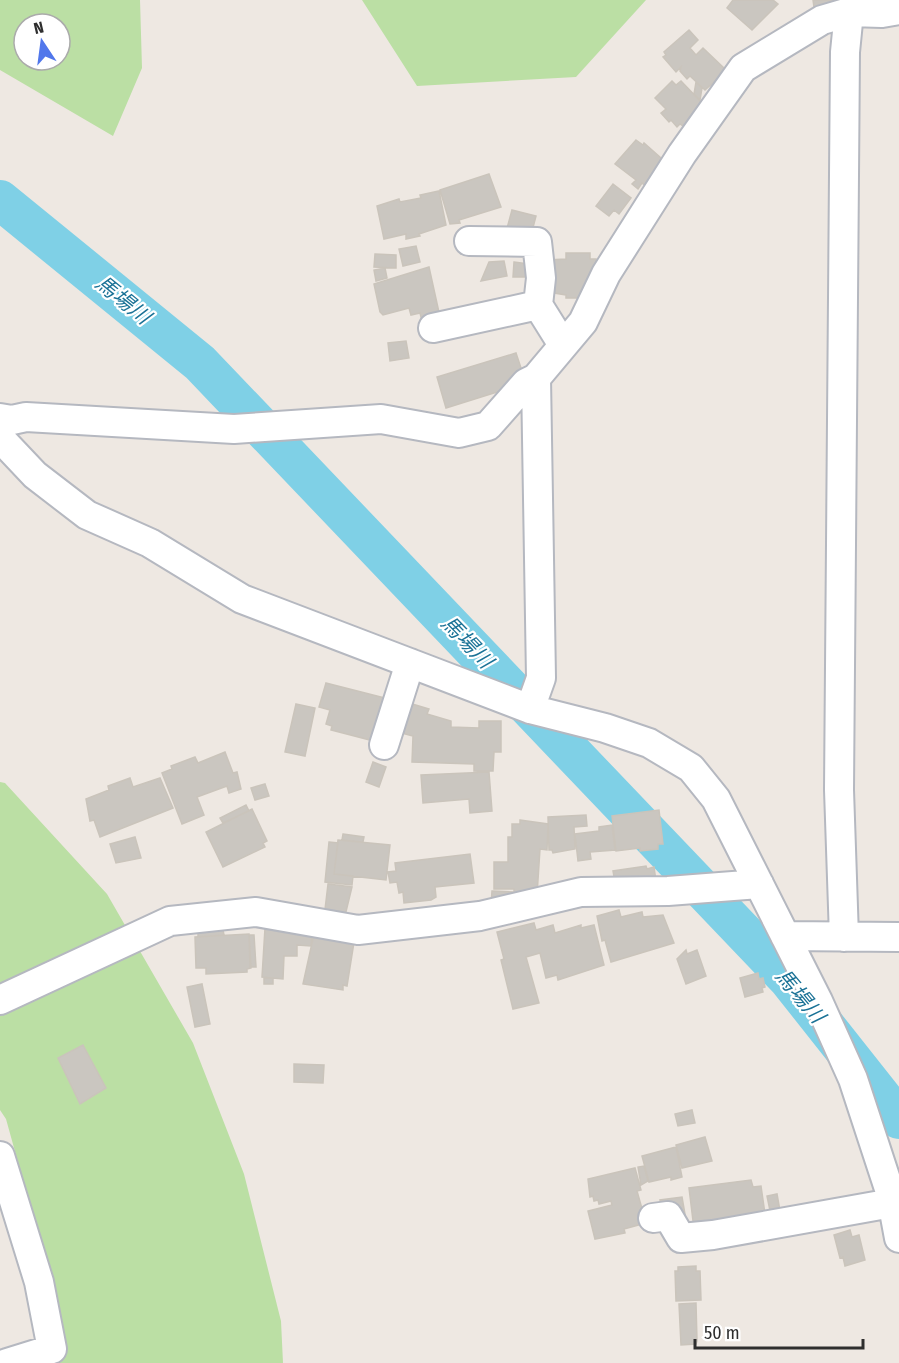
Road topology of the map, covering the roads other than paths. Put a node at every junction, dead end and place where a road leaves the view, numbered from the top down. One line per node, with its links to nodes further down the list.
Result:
1 (899, 10): 2 (street)
2 (849, 12): 6 (street); 15 (street)
3 (469, 241): 4 (street)
4 (538, 305): 5 (street); 6 (street)
5 (433, 327)
6 (563, 345): 7 (street)
7 (536, 378): 8 (street); 11 (street)
8 (0, 418)
9 (0, 438): 10 (street)
10 (410, 663): 11 (street); 12 (street)
11 (530, 709): 13 (street)
12 (384, 746)
13 (759, 884): 14 (street); 17 (street)
14 (785, 936): 15 (street); 19 (street)
15 (844, 937): 16 (street)
16 (899, 937)
17 (0, 1000)
18 (0, 1156): 22 (street)
19 (892, 1203): 20 (street); 21 (street)
20 (653, 1218)
21 (899, 1238)
22 (8, 1363)

